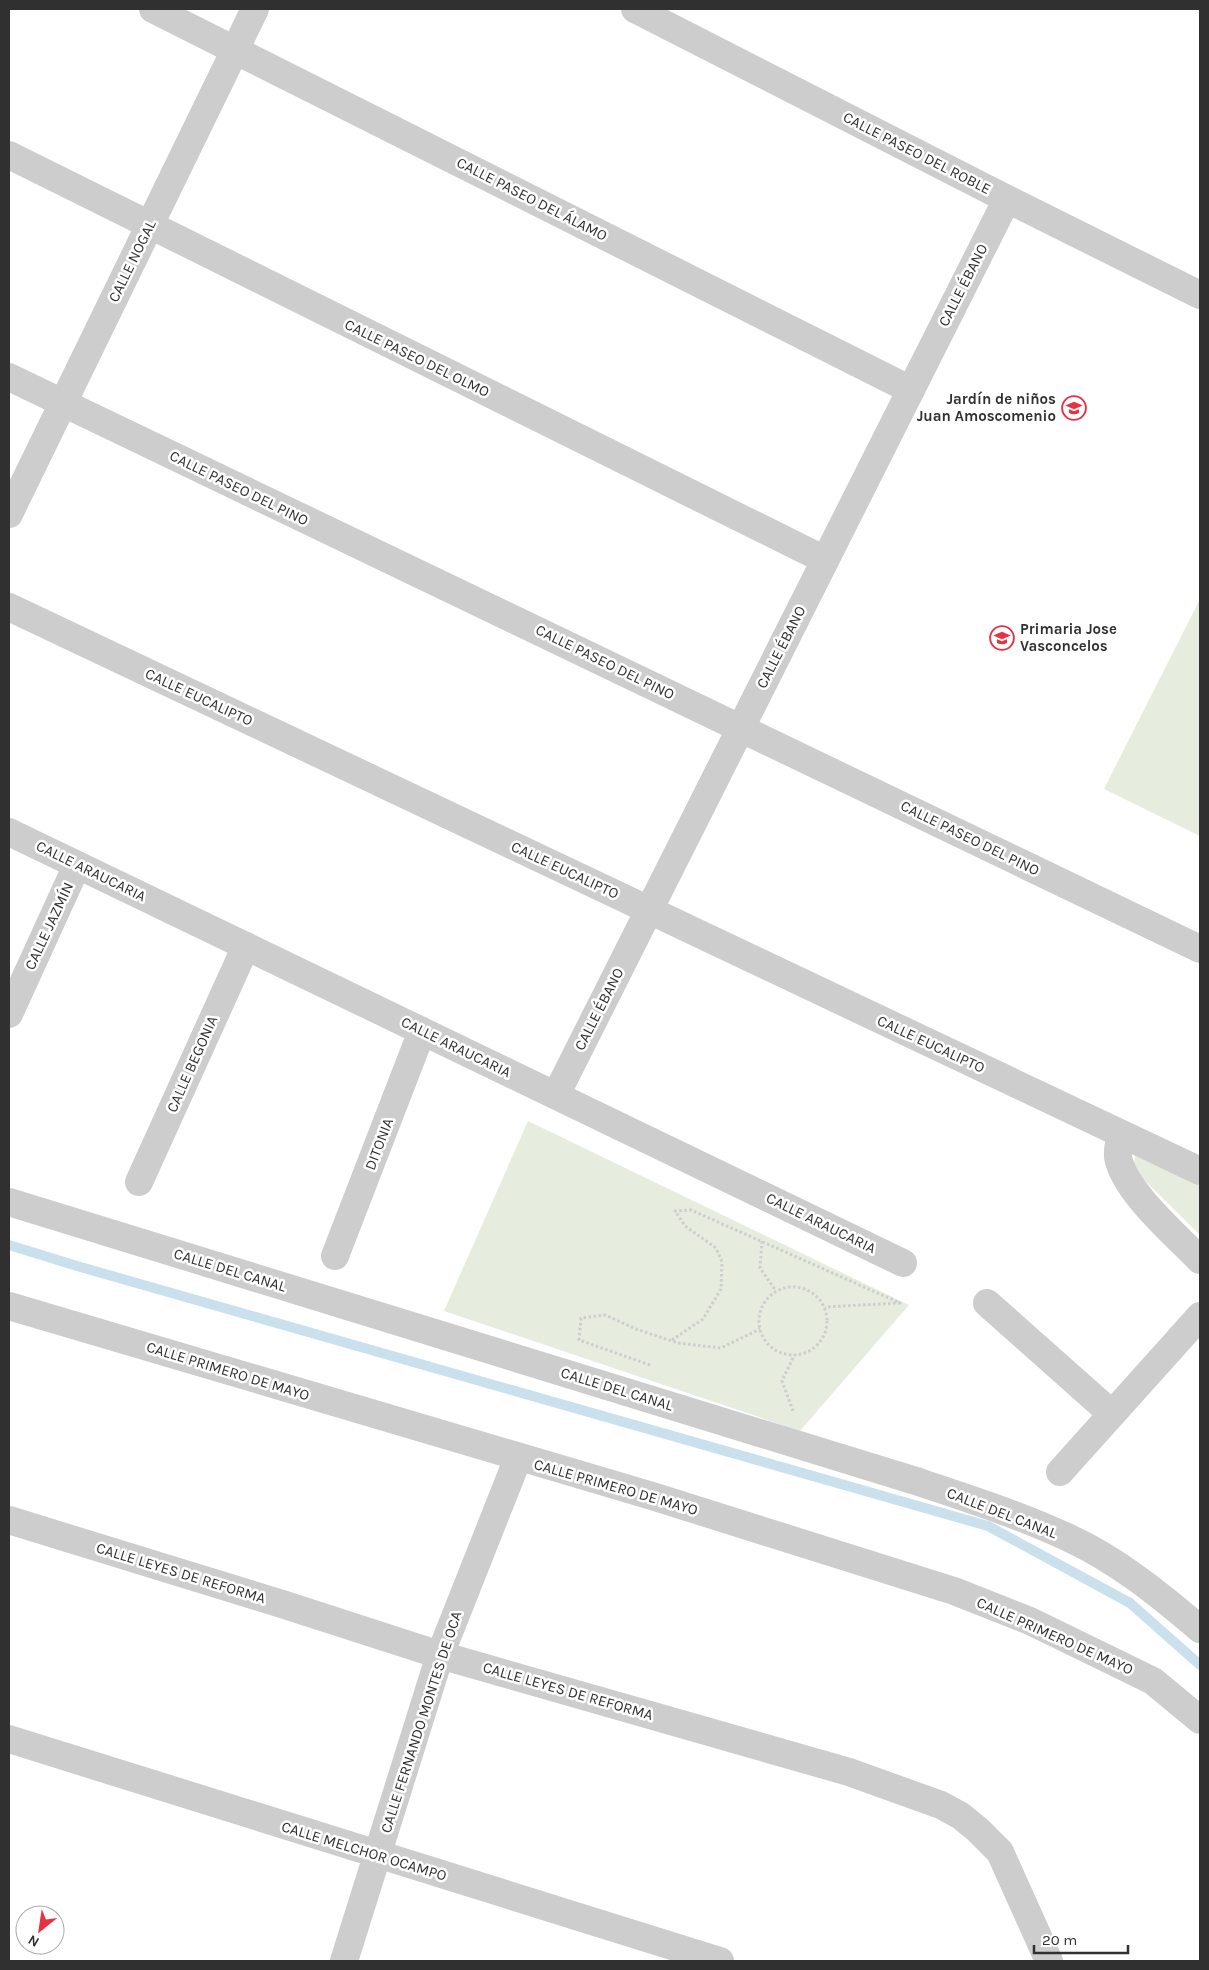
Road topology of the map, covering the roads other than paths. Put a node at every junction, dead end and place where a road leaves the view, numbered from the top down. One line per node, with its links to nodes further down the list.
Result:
1 (153, 9): 4 (street, CALLE PASEO DEL ÁLAMO)
2 (255, 9): 4 (street, CALLE NOGAL)
3 (635, 9): 6 (street, CALLE PASEO DEL ROBLE)
4 (235, 49): 7 (street, CALLE NOGAL); 10 (street, CALLE PASEO DEL ÁLAMO)
5 (9, 156): 7 (street, CALLE PASEO DEL OLMO)
6 (1007, 199): 8 (street, CALLE PASEO DEL ROBLE); 10 (street, CALLE ÉBANO)
7 (149, 226): 11 (street, CALLE NOGAL); 13 (street, CALLE PASEO DEL OLMO)
8 (1200, 295)
9 (9, 377): 11 (street, CALLE PASEO DEL PINO)
10 (911, 390): 13 (street, CALLE ÉBANO)
11 (63, 404): 12 (street, CALLE NOGAL); 15 (street, CALLE PASEO DEL PINO)
12 (9, 514)
13 (825, 560): 15 (street, CALLE ÉBANO)
14 (9, 607): 18 (street, CALLE EUCALIPTO)
15 (741, 727): 18 (street, CALLE ÉBANO); 20 (street, CALLE PASEO DEL PINO)
16 (9, 832): 17 (street, CALLE ARAUCARIA)
17 (77, 865): 19 (street, CALLE ARAUCARIA); 21 (street, CALLE JAZMÍN)
18 (649, 910): 23 (street, CALLE ÉBANO); 24 (street, CALLE EUCALIPTO)
19 (246, 946): 22 (street, CALLE ARAUCARIA); 26 (street, CALLE BEGONIA)
20 (1200, 949)
21 (9, 1014)
22 (422, 1031): 23 (street, CALLE ARAUCARIA); 28 (street, DITONIA)
23 (556, 1095): 30 (street, CALLE ARAUCARIA)
24 (1120, 1134): 25 (street, CALLE EUCALIPTO); 29 (street)
25 (1200, 1171)
26 (139, 1182)
27 (9, 1202): 38 (street, CALLE DEL CANAL)
28 (335, 1256)
29 (1200, 1260)
30 (903, 1263)
31 (987, 1303): 34 (street)
32 (9, 1306): 35 (street, CALLE PRIMERO DE MAYO)
33 (1200, 1316): 34 (street)
34 (1112, 1414): 36 (street)
35 (518, 1458): 39 (street, CALLE FERNANDO MONTES DE OCA); 40 (street, CALLE PRIMERO DE MAYO)
36 (1060, 1472)
37 (9, 1520): 39 (street, CALLE LEYES DE REFORMA)
38 (1200, 1629)
39 (440, 1655): 42 (street, CALLE FERNANDO MONTES DE OCA); 45 (street, CALLE LEYES DE REFORMA)
40 (1200, 1720)
41 (9, 1739): 42 (street, CALLE MELCHOR OCAMPO)
42 (378, 1855): 43 (street, CALLE FERNANDO MONTES DE OCA); 44 (street, CALLE MELCHOR OCAMPO)
43 (344, 1961)
44 (720, 1961)
45 (1049, 1961)

